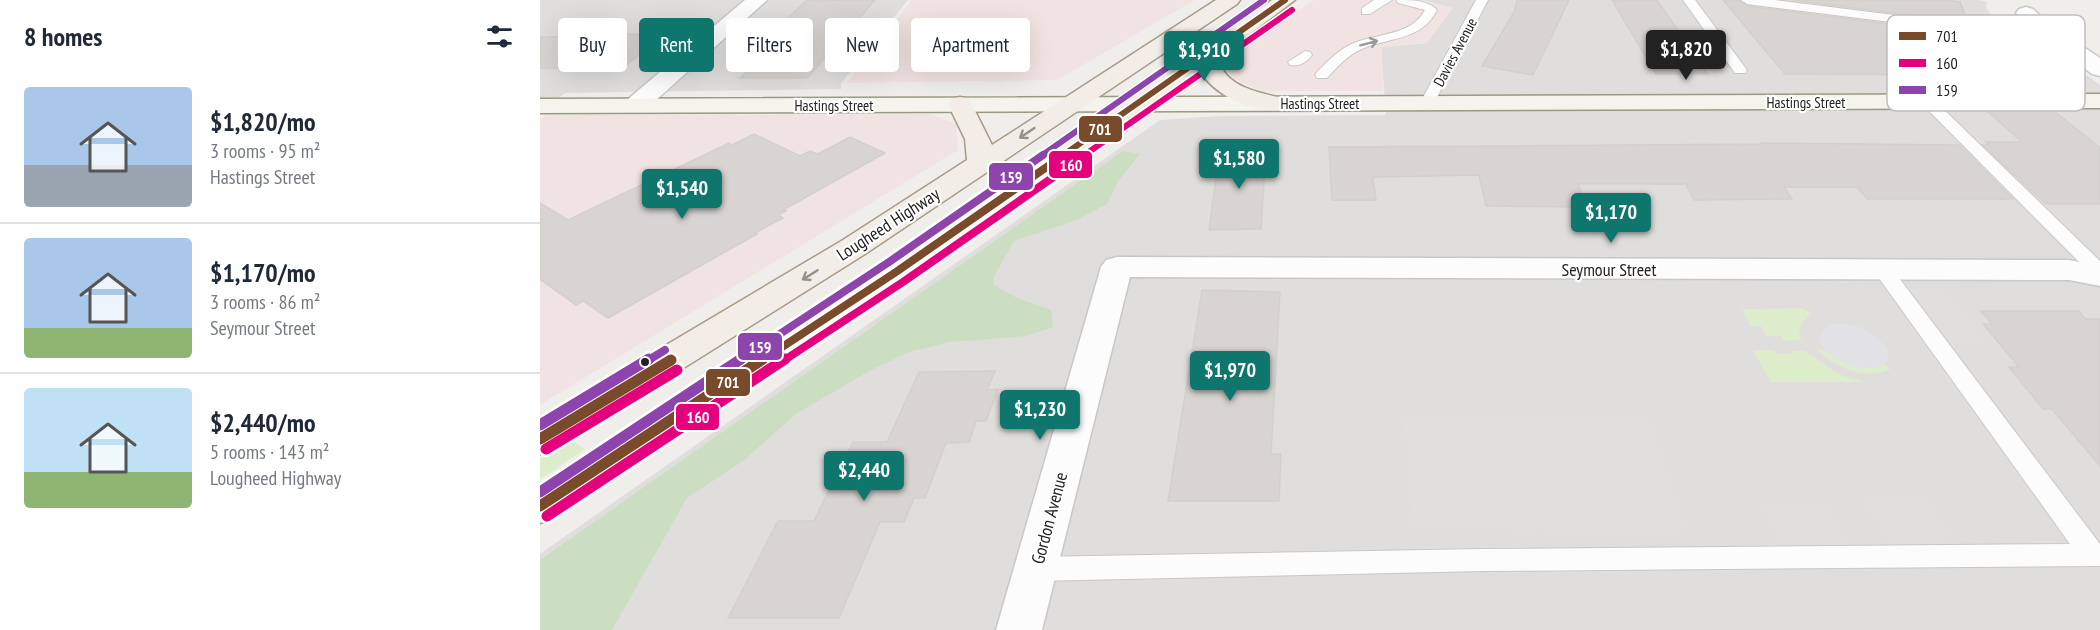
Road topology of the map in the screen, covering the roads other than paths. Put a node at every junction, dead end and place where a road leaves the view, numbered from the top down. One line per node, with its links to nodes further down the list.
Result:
1 (756, 0): 22 (street)
2 (1230, 0): 20 (main road, Lougheed Highway)
3 (1285, 0): 11 (main road)
4 (1386, 0): 9 (lane)
5 (1402, 0): 15 (lane, one-way to 5)
6 (1482, 0): 18 (lane, Davies Avenue)
7 (1689, 0): 14 (lane)
8 (1747, 0): 10 (lane)
9 (1366, 11)
10 (1887, 19)
11 (1219, 45): 17 (main road); 21 (main road)
12 (2085, 58): 13 (street)
13 (2100, 69)
14 (1740, 70)
15 (1322, 75)
16 (1887, 101): 18 (street, Hastings Street)
17 (1272, 103): 18 (street, Hastings Street); 21 (street, Hastings Street)
18 (1427, 103)
19 (960, 104): 20 (street, Hastings Street); 22 (street, Hastings Street); 25 (main road)
20 (1071, 104): 21 (street, Hastings Street); 25 (main road, Lougheed Highway, one-way to 25)
21 (1136, 104): 30 (main road)
22 (636, 105): 23 (street, Hastings Street)
23 (540, 106)
24 (1938, 111): 28 (lane)
25 (981, 162): 29 (main road, Lougheed Highway, one-way to 29)
26 (1117, 267): 27 (street, Seymour Street); 32 (street, Gordon Avenue)
27 (1883, 270): 28 (street, Seymour Street); 31 (lane)
28 (2100, 274)
29 (540, 439)
30 (540, 506)
31 (2096, 555): 32 (lane)
32 (1035, 569): 33 (street, Gordon Avenue)
33 (1019, 630)

